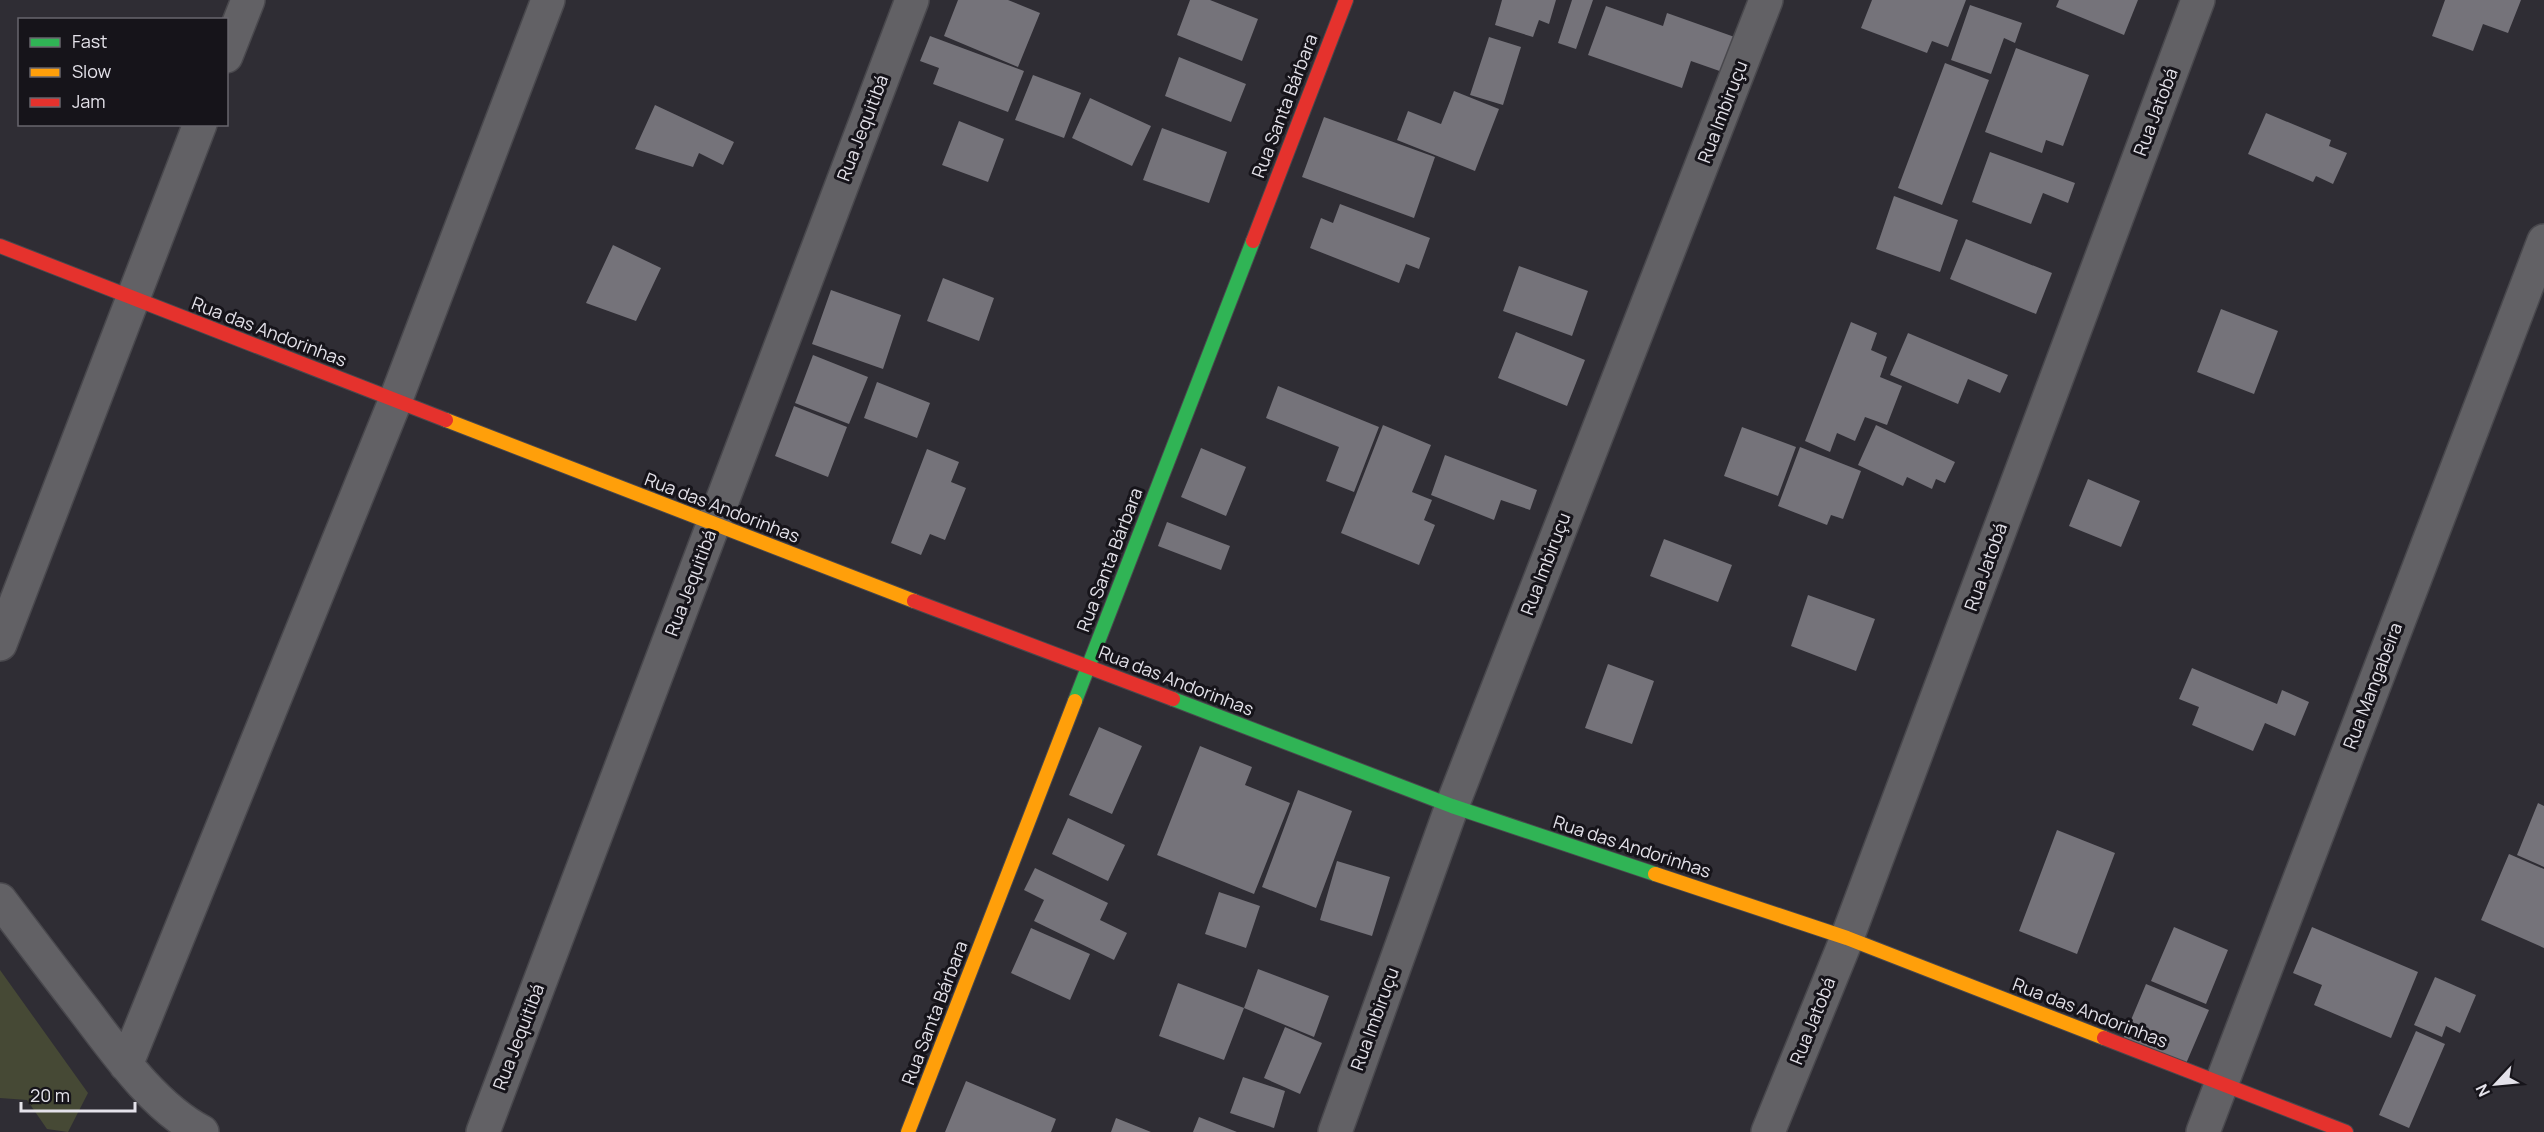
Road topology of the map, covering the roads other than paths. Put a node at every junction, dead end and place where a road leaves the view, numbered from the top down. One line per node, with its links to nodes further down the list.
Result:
1 (248, 0): 7 (street)
2 (548, 0): 12 (street)
3 (912, 0): 13 (street, Rua Jequitibá)
4 (1346, 0): 15 (street, Rua Santa Bárbara)
5 (1766, 0): 16 (street, Rua Imbiruçu)
6 (2198, 0): 18 (street, Rua Jatobá)
7 (228, 51)
8 (199, 126): 11 (street)
9 (2544, 241): 20 (street, Rua Mangabeira)
10 (0, 246): 11 (street, Rua das Andorinhas)
11 (134, 299): 12 (street, Rua das Andorinhas); 14 (street)
12 (396, 399): 13 (street, Rua das Andorinhas); 19 (street)
13 (713, 524): 15 (street, Rua das Andorinhas); 22 (street, Rua Jequitibá)
14 (0, 644)
15 (1088, 666): 16 (street, Rua das Andorinhas); 23 (street, Rua Santa Bárbara)
16 (1452, 806): 18 (street, Rua das Andorinhas); 24 (street, Rua Imbiruçu)
17 (0, 900): 19 (street)
18 (1848, 938): 20 (street, Rua das Andorinhas); 25 (street, Rua Jatobá)
19 (126, 1065): 21 (street)
20 (2222, 1084): 26 (street, Rua Mangabeira); 27 (street, Rua das Andorinhas)
21 (202, 1132)
22 (483, 1132)
23 (908, 1132)
24 (1335, 1132)
25 (1768, 1132)
26 (2203, 1132)
27 (2346, 1132)

